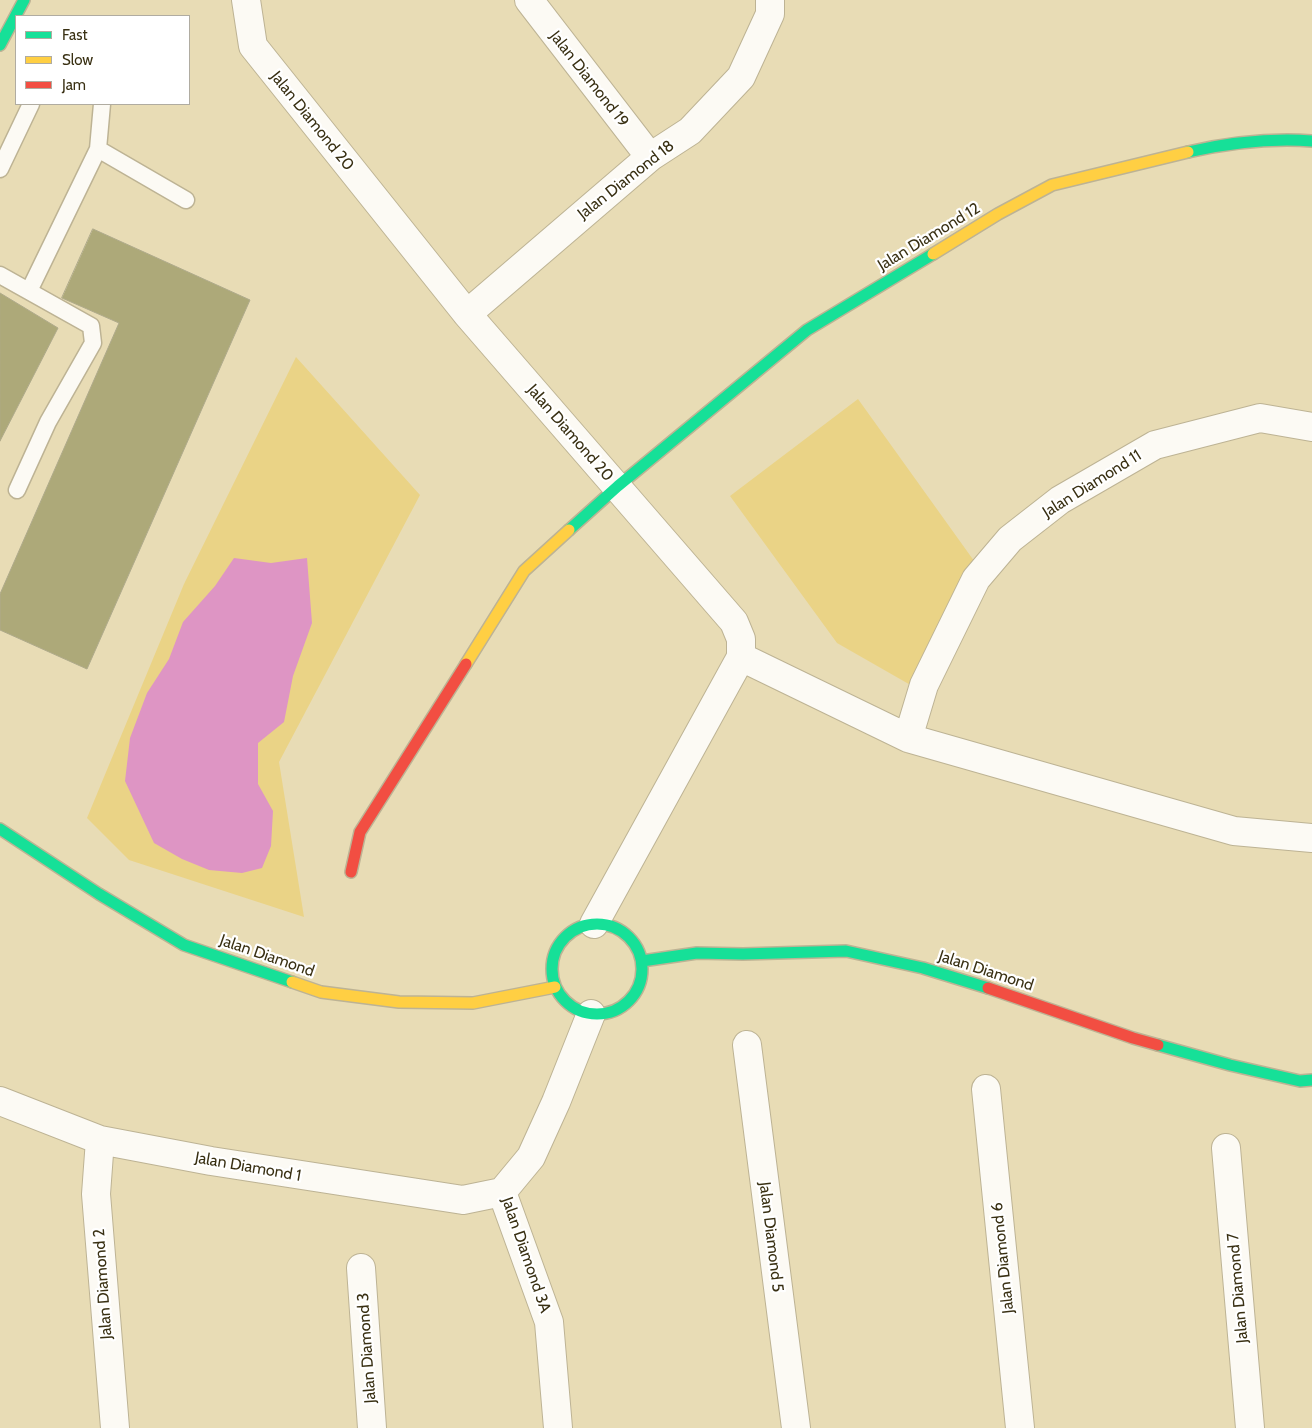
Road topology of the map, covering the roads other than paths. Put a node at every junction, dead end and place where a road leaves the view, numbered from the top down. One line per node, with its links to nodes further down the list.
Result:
1 (24, 0): 5 (street)
2 (246, 0): 17 (street, Jalan Diamond 20)
3 (529, 0): 12 (street, Jalan Diamond 19)
4 (770, 0): 12 (street, Jalan Diamond 18)
5 (16, 15)
6 (15, 17): 7 (street)
7 (0, 45)
8 (31, 105): 13 (lane)
9 (102, 105): 11 (lane)
10 (1312, 141): 19 (street, Jalan Diamond 12)
11 (98, 149): 14 (lane); 16 (lane)
12 (650, 157): 17 (street, Jalan Diamond 18)
13 (0, 169)
14 (186, 200)
15 (0, 275): 16 (lane)
16 (30, 291): 20 (lane)
17 (467, 314): 19 (street, Jalan Diamond 20)
18 (1312, 427): 22 (street, Jalan Diamond 11)
19 (618, 486): 21 (street); 25 (street, Jalan Diamond 20)
20 (17, 490)
21 (741, 657): 22 (street); 26 (street)
22 (908, 738): 24 (street)
23 (0, 829): 28 (street, Jalan Diamond)
24 (1312, 838)
25 (351, 872)
26 (594, 924): 27 (street); 28 (street)
27 (642, 961): 29 (street); 31 (street, Jalan Diamond)
28 (555, 987): 29 (street)
29 (591, 1014): 36 (street, Jalan Diamond 3A)
30 (747, 1045): 41 (street, Jalan Diamond 5)
31 (1312, 1080)
32 (986, 1089): 42 (street, Jalan Diamond 6)
33 (0, 1101): 34 (street, Jalan Diamond 1)
34 (100, 1140): 36 (street, Jalan Diamond 1); 38 (street, Jalan Diamond 2)
35 (1226, 1148): 43 (street, Jalan Diamond 7)
36 (502, 1192): 40 (street, Jalan Diamond 3A)
37 (361, 1268): 39 (street, Jalan Diamond 3)
38 (114, 1428)
39 (372, 1428)
40 (558, 1428)
41 (796, 1428)
42 (1020, 1428)
43 (1250, 1428)

